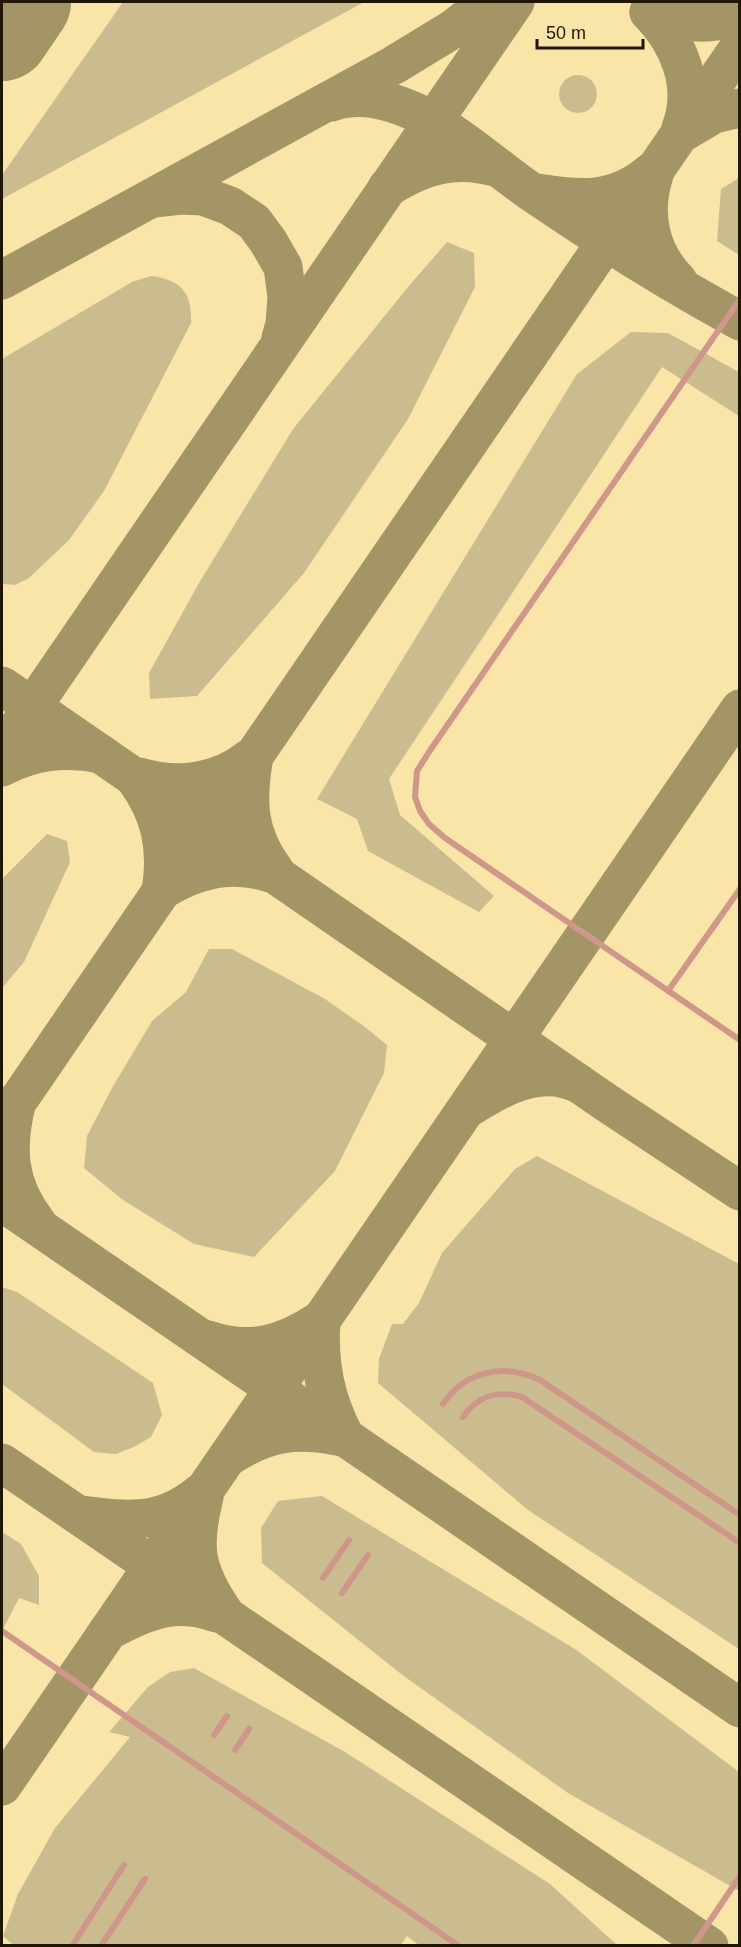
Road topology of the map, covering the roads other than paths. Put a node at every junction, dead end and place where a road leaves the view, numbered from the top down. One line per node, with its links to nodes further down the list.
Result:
1 (740, 299): 3 (lane)
2 (740, 889): 3 (lane)
3 (668, 991): 4 (lane)
4 (740, 1040)
5 (443, 1404): 7 (lane)
6 (462, 1417): 9 (lane)
7 (740, 1515)
8 (349, 1540): 11 (lane)
9 (740, 1544)
10 (368, 1555): 12 (lane)
11 (323, 1578)
12 (342, 1593)
13 (2, 1631): 23 (lane)
14 (226, 1716): 16 (lane)
15 (249, 1729): 17 (lane)
16 (214, 1735)
17 (235, 1750)
18 (124, 1865): 21 (lane)
19 (740, 1876): 24 (lane)
20 (145, 1879): 22 (lane)
21 (72, 1946)
22 (101, 1946)
23 (459, 1946)
24 (693, 1946)

